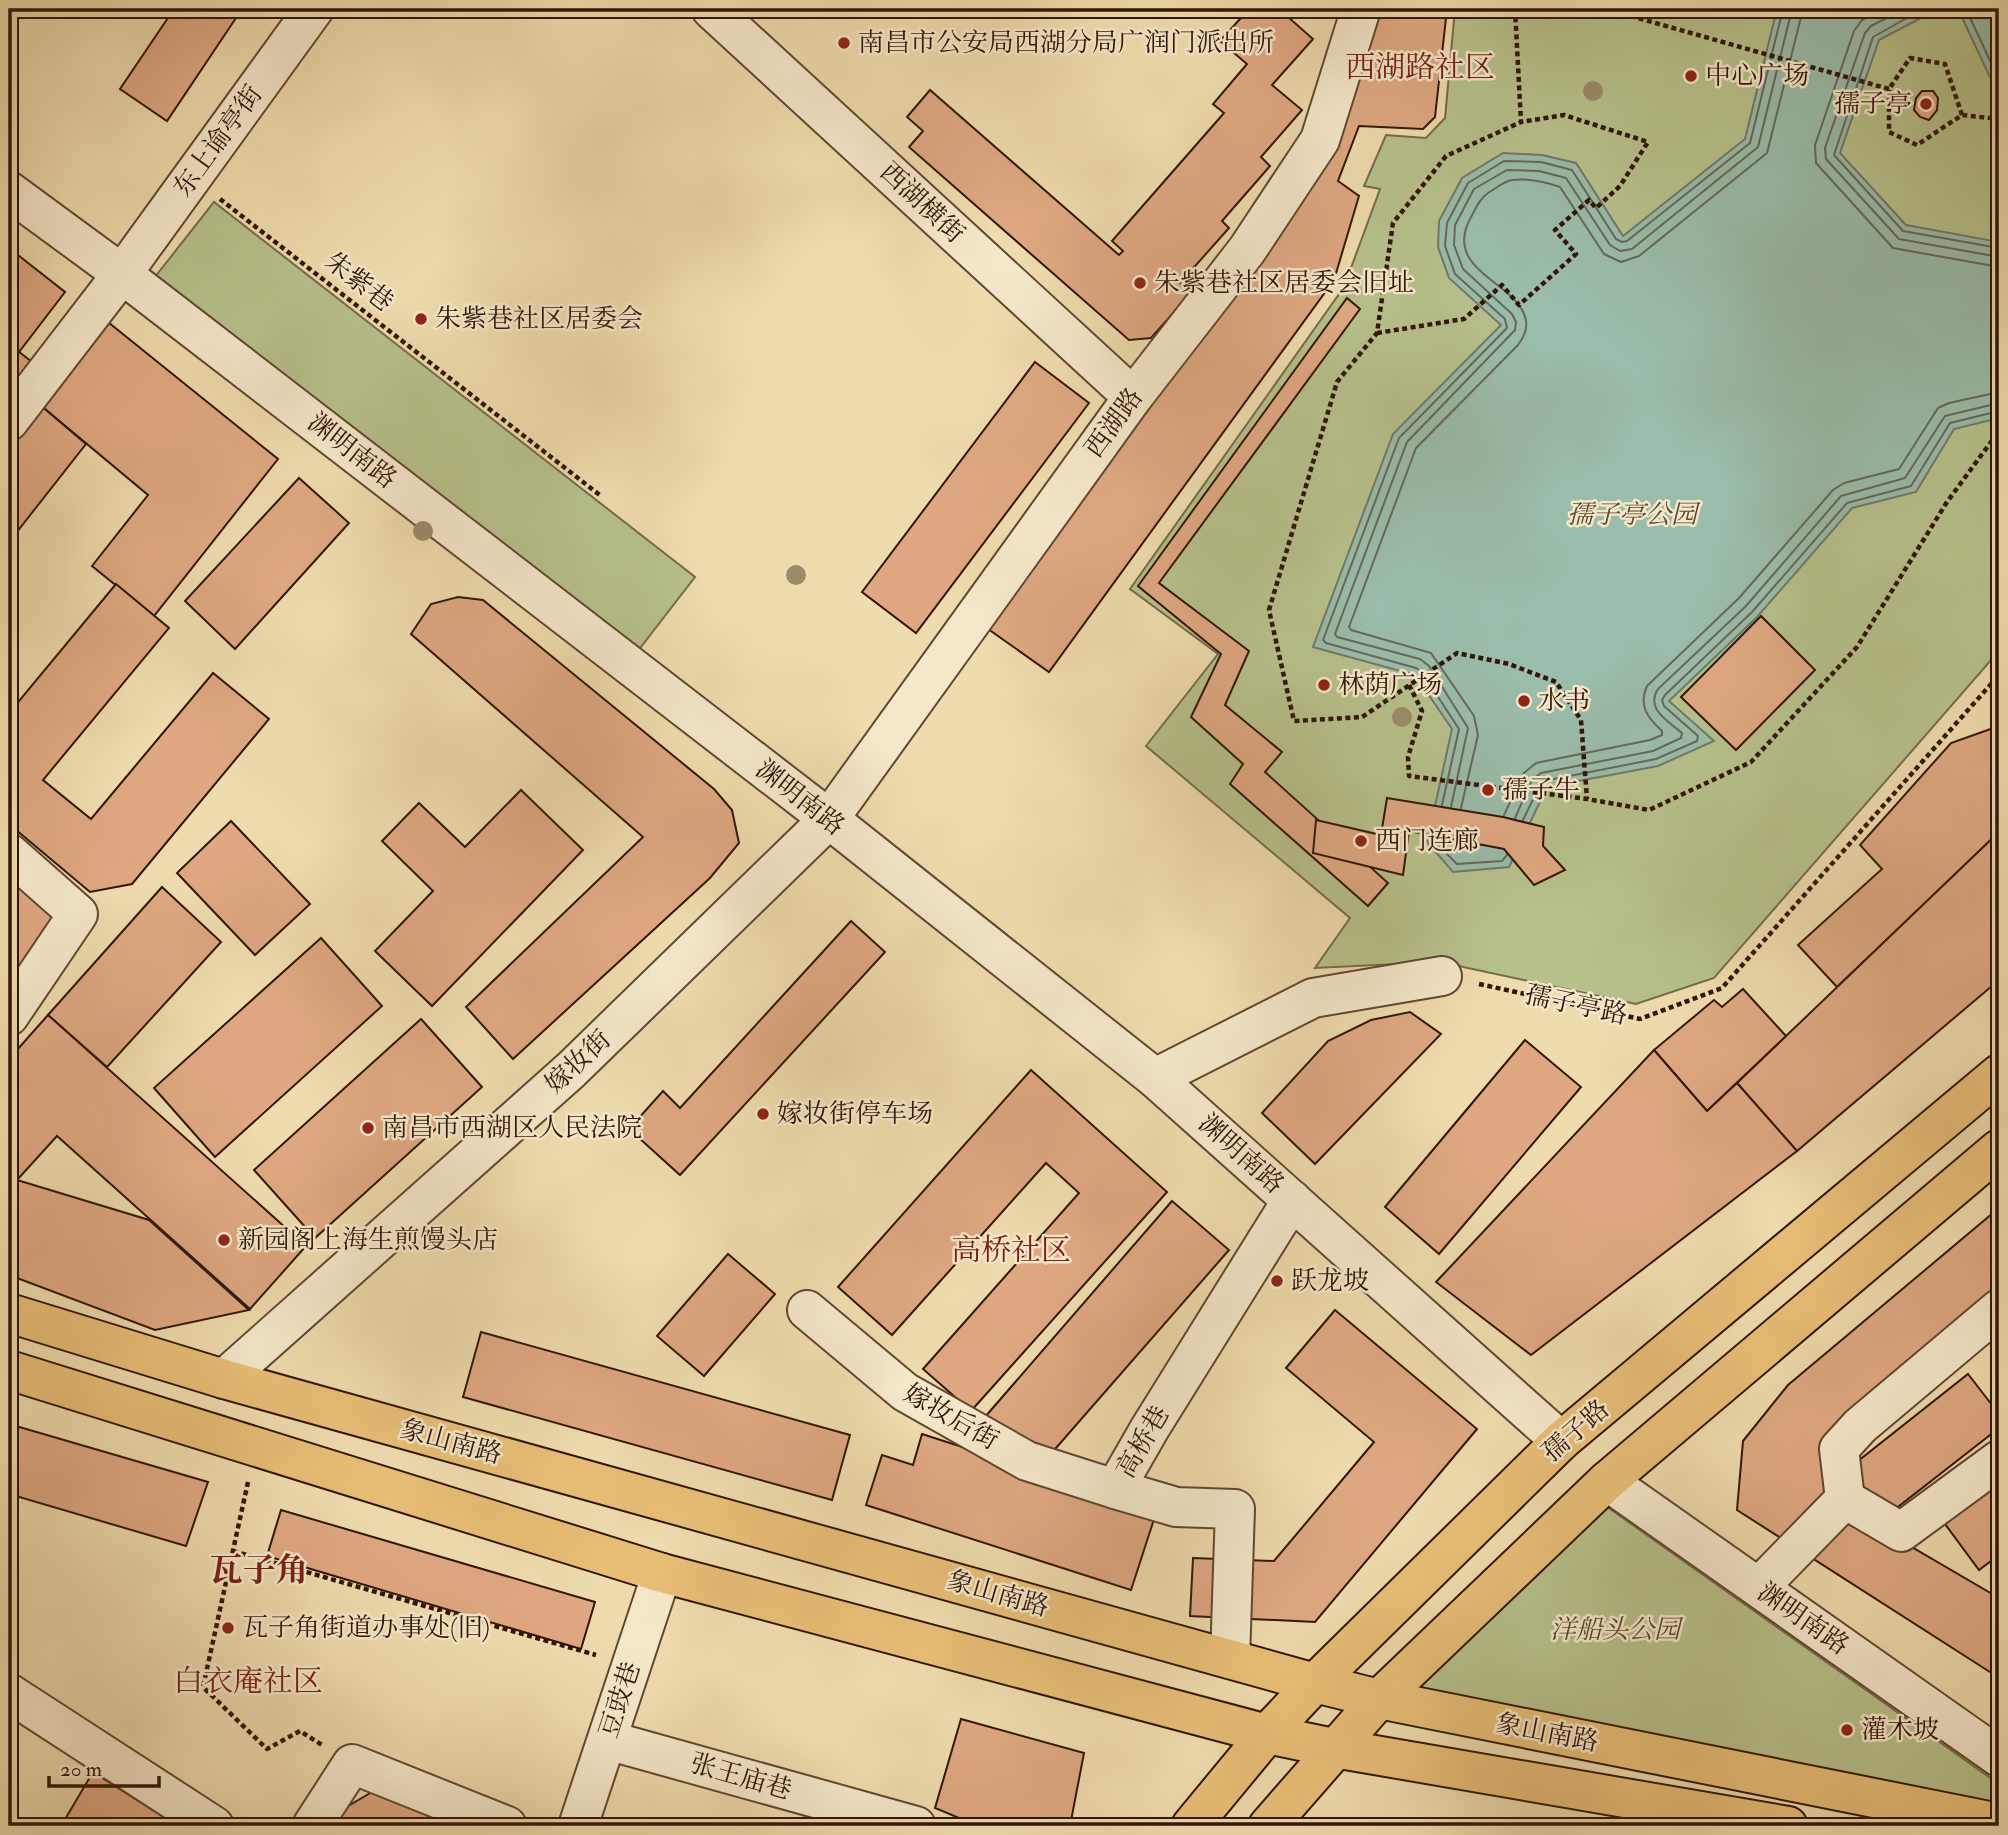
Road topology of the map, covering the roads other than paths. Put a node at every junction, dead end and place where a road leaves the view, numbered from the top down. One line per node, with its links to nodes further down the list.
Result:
1 (314, 9): 5 (street, 东上谕亭街)
2 (711, 9): 6 (street, 西湖横街)
3 (1361, 9): 6 (street, 西湖路)
4 (9, 191): 5 (street, 渊明南路)
5 (122, 274): 7 (street, 东上谕亭街); 8 (street, 渊明南路)
6 (1133, 397): 8 (street, 西湖路)
7 (9, 421)
8 (829, 820): 13 (street, 渊明南路); 20 (street, 嫁妆街)
9 (9, 853): 11 (street)
10 (1442, 976): 13 (street)
11 (9, 1016)
12 (1999, 1074): 21 (main road, 孺子路)
13 (1155, 1078): 15 (street, 渊明南路)
14 (1999, 1149): 23 (main road)
15 (1292, 1200): 21 (street, 渊明南路); 24 (street, 高桥巷)
16 (1999, 1309): 25 (street)
17 (807, 1310): 24 (street, 嫁妆后街)
18 (9, 1313): 20 (main road, 象山南路)
19 (9, 1370): 26 (main road, 象山南路)
20 (224, 1379): 28 (main road, 象山南路)
21 (1562, 1441): 29 (main road, 孺子路)
22 (1999, 1460): 25 (street)
23 (1607, 1480): 27 (street, 渊明南路); 31 (main road)
24 (1115, 1489): 28 (street, 高桥巷)
25 (1845, 1499): 27 (street)
26 (662, 1573): 32 (main road, 象山南路); 33 (street, 豆豉巷)
27 (1759, 1587): 35 (street, 渊明南路)
28 (1230, 1659): 29 (main road, 象山南路)
29 (1315, 1683): 31 (main road, 象山南路); 32 (main road, 孺子路)
30 (9, 1693): 37 (street)
31 (1379, 1699): 34 (main road); 36 (main road, 象山南路)
32 (1268, 1734): 34 (main road, 象山南路); 42 (main road, 孺子路)
33 (607, 1740): 40 (street, 豆豉巷); 41 (street, 张王庙巷)
34 (1334, 1748): 43 (main road); 44 (main road, 象山南路)
35 (1999, 1757)
36 (1999, 1823)
37 (214, 1826)
38 (312, 1826): 39 (street)
39 (507, 1826)
40 (578, 1826)
41 (916, 1826)
42 (1191, 1826)
43 (1268, 1826)
44 (1788, 1826)

